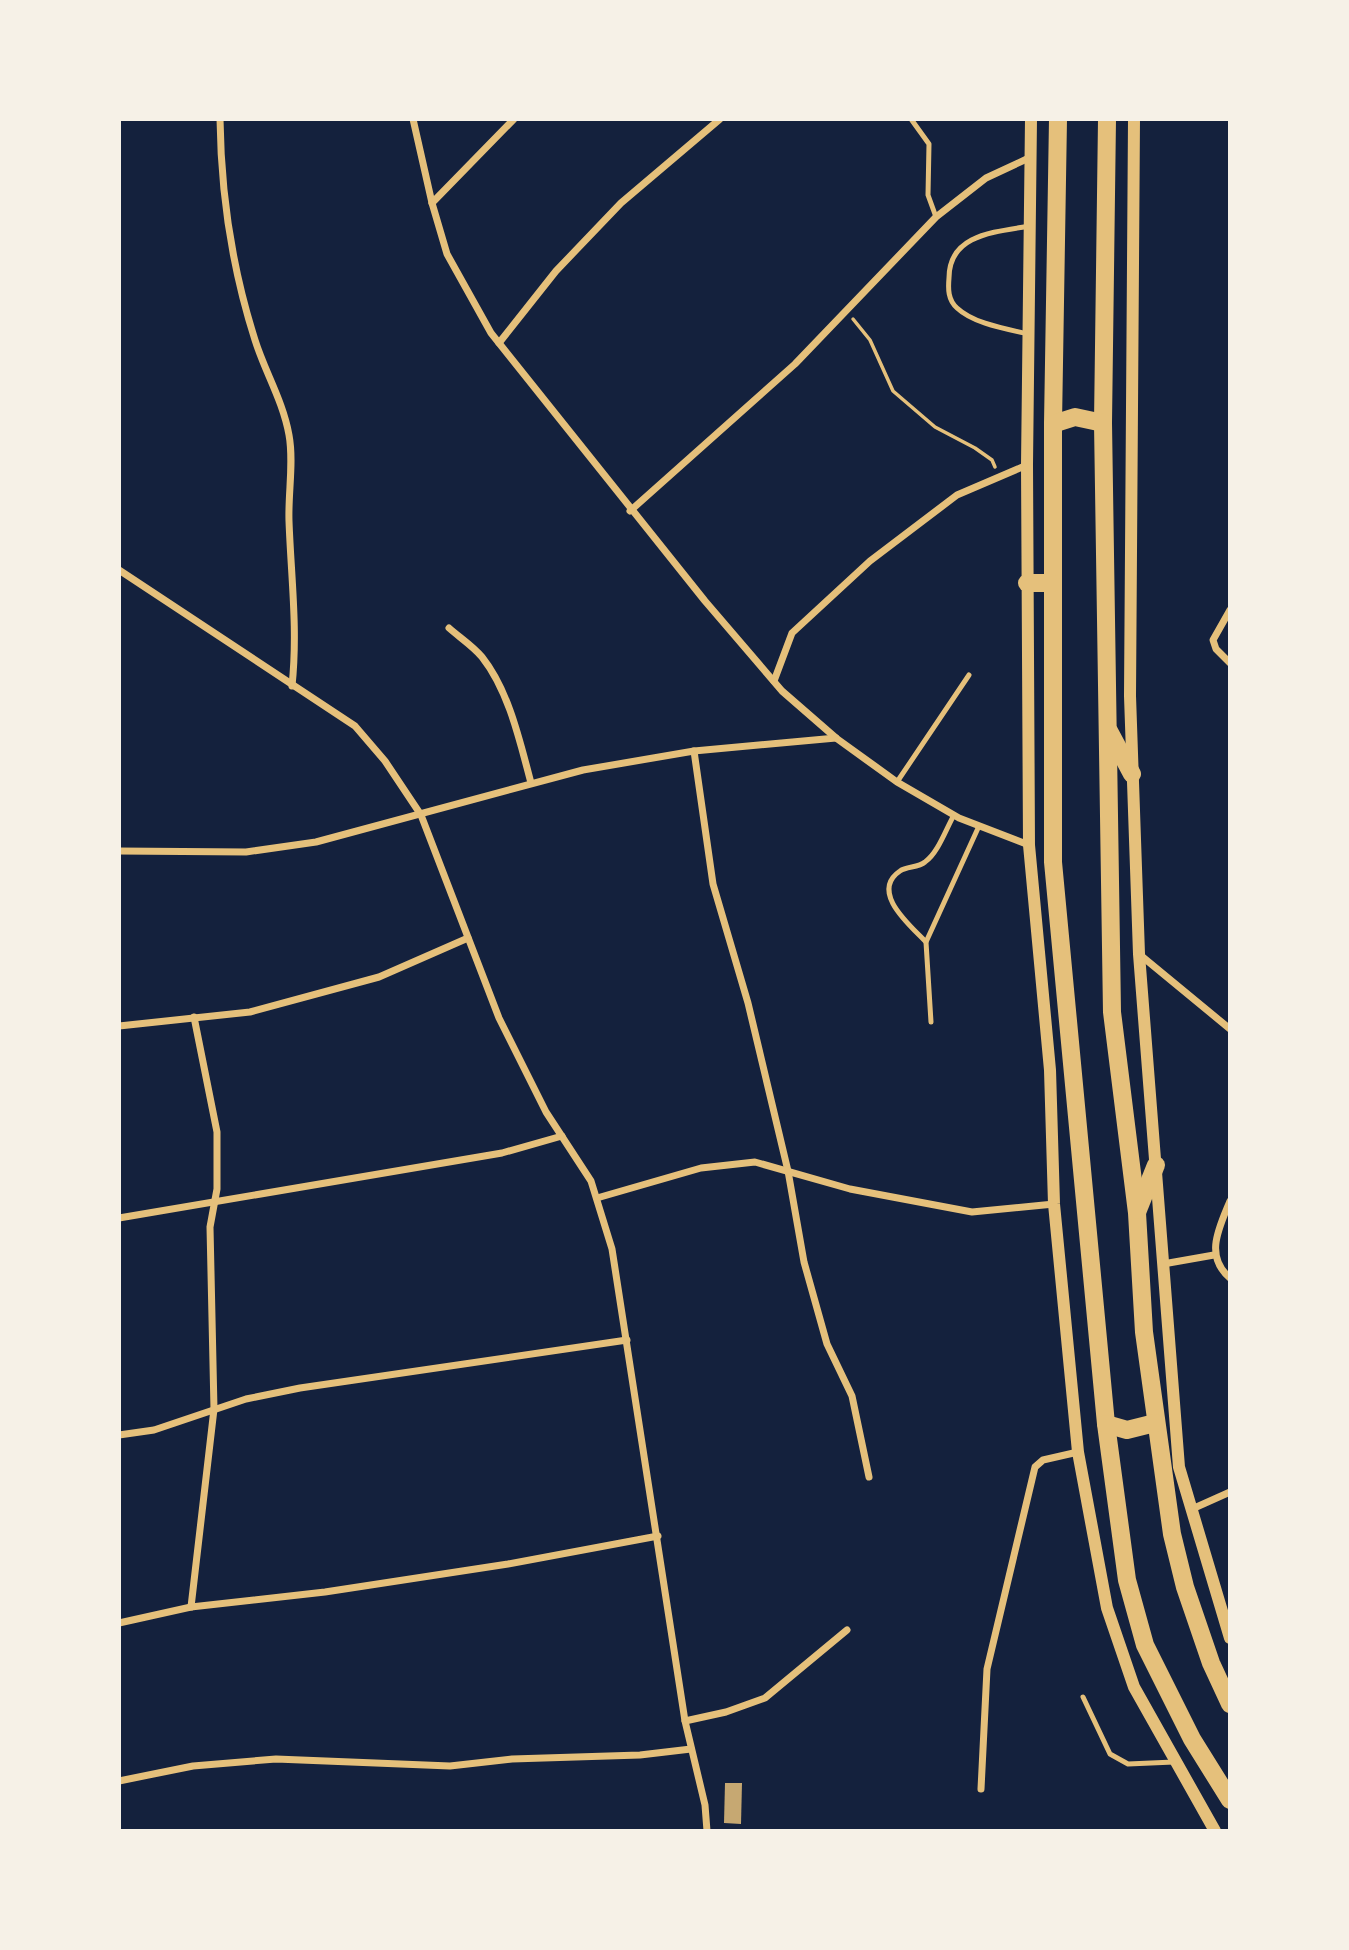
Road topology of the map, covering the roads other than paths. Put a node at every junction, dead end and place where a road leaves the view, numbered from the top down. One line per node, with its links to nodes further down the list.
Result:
1 (220, 119): 28 (street)
2 (414, 119): 11 (street)
3 (514, 119): 11 (street)
4 (720, 119): 15 (street)
5 (911, 119): 12 (lane)
6 (1031, 119): 10 (street)
7 (1058, 119): 17 (main road)
8 (1107, 119): 16 (main road)
9 (1134, 119): 32 (street)
10 (1031, 157): 12 (street); 13 (street)
11 (432, 203): 15 (street)
12 (936, 217): 19 (street)
13 (1030, 226): 14 (street); 14 (lane)
14 (1028, 334): 18 (street)
15 (499, 343): 19 (street)
16 (1102, 423): 17 (main road); 29 (main road)
17 (1053, 424): 22 (main road)
18 (1027, 465): 21 (street); 27 (street)
19 (630, 511): 27 (street)
20 (119, 570): 28 (street)
21 (1027, 583): 22 (main road); 38 (street)
22 (1052, 583): 62 (main road)
23 (1230, 610): 25 (street)
24 (449, 628): 34 (street)
25 (1230, 663)
26 (969, 675): 33 (lane)
27 (774, 681): 30 (street)
28 (292, 686): 35 (street)
29 (1107, 726): 32 (main road); 54 (main road)
30 (836, 738): 31 (street); 33 (street)
31 (694, 751): 34 (street); 49 (street)
32 (1132, 774): 42 (street)
33 (897, 782): 36 (street)
34 (531, 783): 35 (street)
35 (421, 815): 39 (street); 40 (street)
36 (954, 815): 37 (street); 41 (lane)
37 (979, 826): 38 (street); 41 (lane)
38 (1029, 845): 53 (street)
39 (119, 851)
40 (468, 938): 43 (street); 47 (street)
41 (926, 942): 44 (lane)
42 (1139, 954): 46 (street); 48 (street)
43 (194, 1017): 45 (street); 52 (street)
44 (931, 1022)
45 (119, 1026)
46 (1230, 1029)
47 (562, 1136): 50 (street); 52 (street)
48 (1156, 1165): 54 (main road); 57 (street)
49 (788, 1171): 50 (street); 53 (street); 65 (street)
50 (597, 1198): 59 (street)
51 (1230, 1201): 56 (street)
52 (214, 1203): 55 (street); 60 (street)
53 (1054, 1204): 64 (street)
54 (1137, 1213): 61 (main road)
55 (119, 1219)
56 (1214, 1255): 57 (street); 58 (street)
57 (1163, 1264): 67 (street)
58 (1230, 1278)
59 (627, 1340): 60 (street); 68 (street)
60 (214, 1409): 63 (street); 69 (street)
61 (1155, 1423): 62 (main road); 74 (main road)
62 (1106, 1424): 80 (main road)
63 (119, 1434)
64 (1078, 1452): 77 (street); 79 (street)
65 (869, 1477)
66 (1230, 1492): 67 (street)
67 (1192, 1509): 72 (street)
68 (658, 1536): 69 (street); 75 (street)
69 (191, 1607): 70 (street)
70 (119, 1623)
71 (847, 1630): 75 (street)
72 (1230, 1638)
73 (1083, 1697): 77 (lane)
74 (1230, 1704)
75 (685, 1721): 76 (street)
76 (691, 1749): 78 (street); 81 (street)
77 (1174, 1762): 82 (street)
78 (119, 1781)
79 (981, 1789)
80 (1230, 1800)
81 (707, 1831)
82 (1215, 1831)

